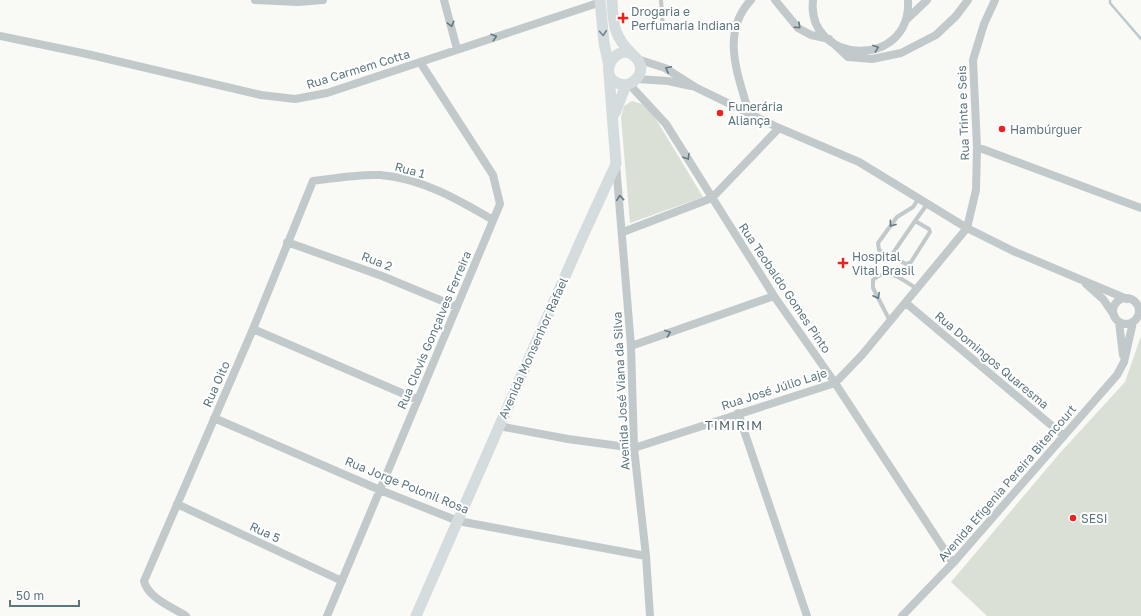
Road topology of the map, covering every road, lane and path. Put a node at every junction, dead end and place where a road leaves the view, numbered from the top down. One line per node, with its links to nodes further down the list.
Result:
1 (255, 0): 2 (street)
2 (323, 0)
3 (444, 0): 18 (street, one-way to 18)
4 (612, 0): 19 (main road)
5 (661, 0): 15 (lane)
6 (751, 0): 24 (street)
7 (775, 0): 17 (street, one-way to 17)
8 (813, 0): 17 (street)
9 (908, 0): 14 (street)
10 (927, 0): 14 (street)
11 (968, 0): 17 (street)
12 (995, 0): 27 (street, Rua Trinta e Seis)
13 (600, 1): 18 (street, Rua Carmem Cotta, one-way to 13); 21 (main road, Avenida Monsenhor Rafael, one-way to 21)
14 (906, 20): 17 (street, one-way to 14)
15 (663, 30)
16 (0, 36): 20 (street, Rua Carmem Cotta)
17 (830, 41)
18 (457, 49): 20 (street, Rua Carmem Cotta)
19 (635, 57): 21 (main road); 22 (main road); 23 (street, one-way to 19)
20 (420, 62): 34 (street, Rua Clovis Gonçalves Ferreira)
21 (609, 70): 22 (main road); 25 (main road, Avenida Monsenhor Rafael)
22 (631, 83): 23 (street); 25 (main road); 30 (street, Rua Teobaldo Gomes Pinto, one-way to 30)
23 (695, 87): 24 (street)
24 (749, 113): 26 (street)
25 (614, 120): 28 (main road, Avenida Monsenhor Rafael)
26 (779, 128): 30 (street); 31 (street)
27 (977, 147): 33 (street); 36 (street, Rua Trinta e Seis)
28 (616, 164): 37 (street, Avenida José Viana da Silva, one-way to 28); 56 (main road, Avenida Monsenhor Rafael)
29 (313, 181): 34 (street, Rua 1); 38 (street, Rua Oito)
30 (712, 198): 37 (street); 42 (street, Rua Teobaldo Gomes Pinto)
31 (919, 198): 32 (street); 39 (lane, one-way to 39)
32 (928, 203): 35 (lane); 36 (street)
33 (1141, 208)
34 (493, 220): 45 (street, Rua Clovis Gonçalves Ferreira)
35 (915, 221): 39 (lane); 39 (lane)
36 (967, 228): 40 (street); 41 (street, Rua José Júlio Laje)
37 (623, 232): 50 (street, Avenida José Viana da Silva)
38 (287, 242): 45 (street, Rua 2); 49 (street, Rua Oito)
39 (891, 256)
40 (1082, 280): 43 (street); 46 (street)
41 (917, 290): 44 (street, Rua José Júlio Laje); 47 (lane, one-way to 47)
42 (774, 296): 50 (street, one-way to 42); 52 (street, Rua Teobaldo Gomes Pinto)
43 (1134, 301): 46 (street); 48 (street)
44 (906, 303): 47 (street, Rua José Júlio Laje); 57 (street, Rua Domingos Quaresma)
45 (457, 307): 53 (street, Rua Clovis Gonçalves Ferreira)
46 (1117, 319): 48 (street); 51 (street)
47 (890, 321): 52 (street, Rua José Júlio Laje)
48 (1136, 321): 51 (street, Avenida Efigenia Pereira Bitencourt)
49 (253, 329): 53 (street); 55 (street, Rua Oito)
50 (631, 346): 58 (street, Avenida José Viana da Silva)
51 (1124, 362): 57 (street, Avenida Efigenia Pereira Bitencourt)
52 (835, 383): 54 (street, Rua José Júlio Laje); 63 (street, Rua Teobaldo Gomes Pinto)
53 (418, 400): 59 (street, Rua Clovis Gonçalves Ferreira)
54 (738, 413): 58 (street, Rua José Júlio Laje); 69 (street)
55 (214, 418): 59 (street, Rua Jorge Polonil Rosa); 60 (street, Rua Oito)
56 (499, 426): 58 (street, Rua José Júlio Laje); 61 (main road, Avenida Monsenhor Rafael)
57 (1064, 436): 63 (street, Avenida Efigenia Pereira Bitencourt)
58 (634, 448): 62 (street, Avenida José Viana da Silva)
59 (380, 490): 61 (street, Rua Jorge Polonil Rosa); 64 (street, Rua Clovis Gonçalves Ferreira)
60 (177, 504): 64 (street, Rua 5); 65 (street, Rua Oito)
61 (458, 521): 62 (street, Rua Jorge Polonil Rosa); 67 (main road, Avenida Monsenhor Rafael)
62 (646, 556): 68 (street, Avenida José Viana da Silva)
63 (953, 563): 70 (street, Avenida Efigenia Pereira Bitencourt)
64 (342, 581): 66 (street, Rua Clovis Gonçalves Ferreira)
65 (186, 616)
66 (327, 616)
67 (416, 616)
68 (650, 616)
69 (806, 616)
70 (902, 616)

